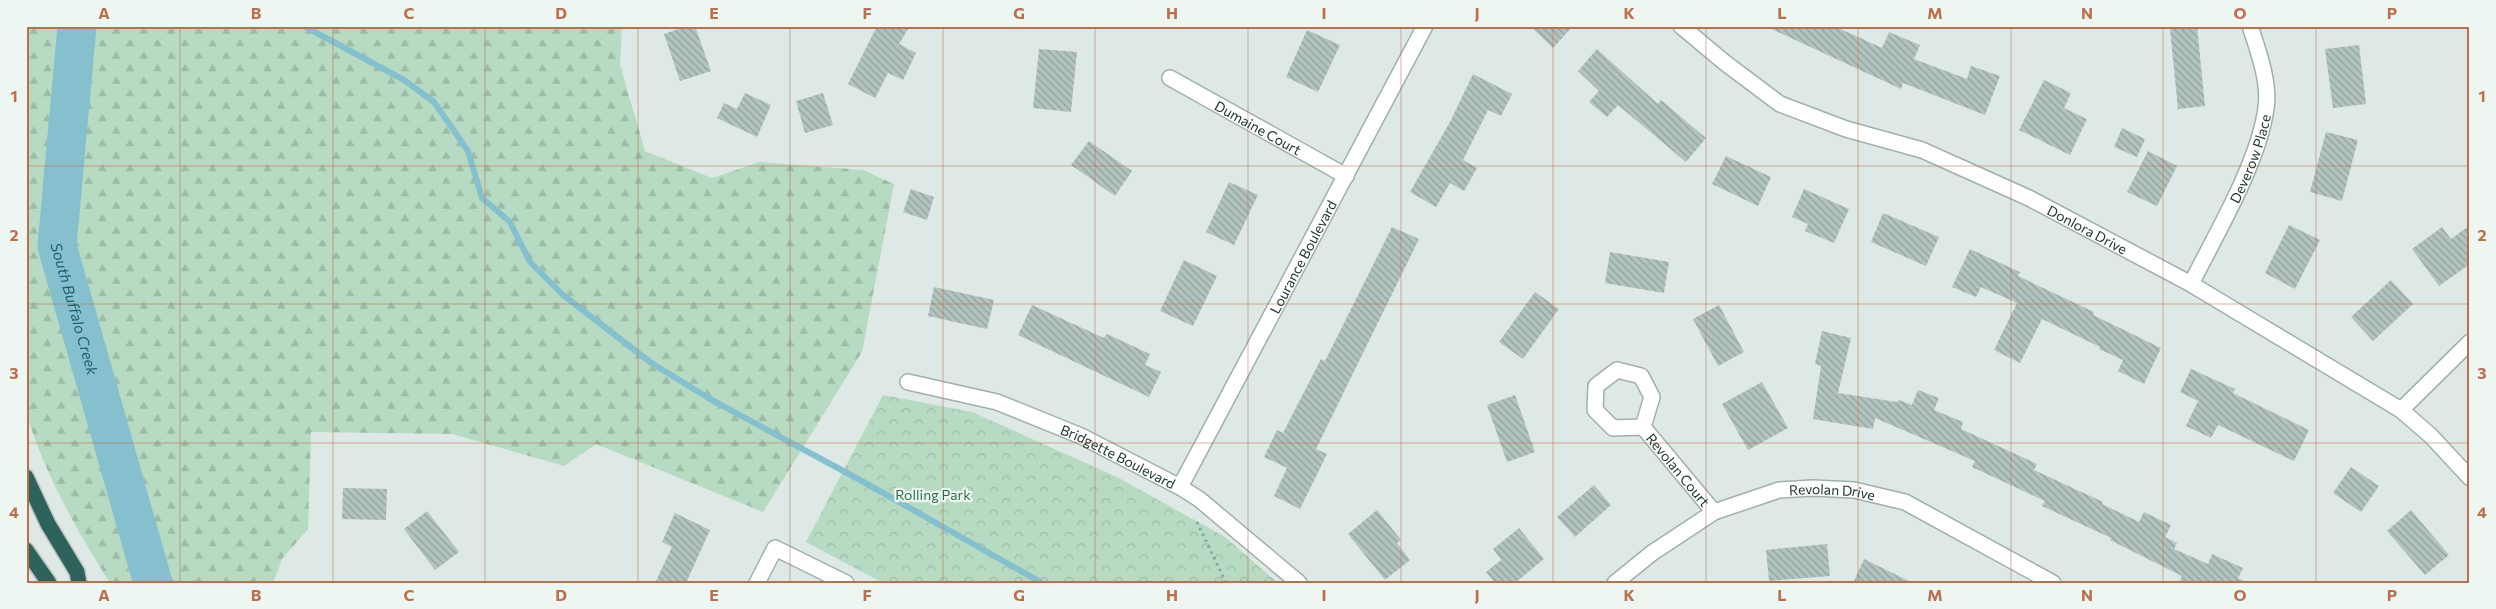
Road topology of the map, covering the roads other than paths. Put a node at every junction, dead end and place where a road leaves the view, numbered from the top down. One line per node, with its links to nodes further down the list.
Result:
1 (1426, 26): 5 (street, Lourance Boulevard)
2 (1681, 26): 6 (street, Donlora Drive)
3 (2250, 26): 6 (street, Deverow Place)
4 (1170, 78): 5 (street, Dumaine Court)
5 (1346, 176): 13 (street, Lourance Boulevard)
6 (2191, 284): 9 (street, Donlora Drive)
7 (2470, 342): 9 (street)
8 (908, 382): 13 (street, Bridgette Boulevard)
9 (2401, 410): 12 (street, Donlora Drive)
10 (1643, 426): 14 (street, Revolan Court)
11 (26, 477): 17 (highway)
12 (2470, 478)
13 (1180, 486): 20 (street, Bridgette Boulevard)
14 (1714, 512): 21 (street, Revolan Drive); 22 (street, Revolan Drive)
15 (26, 550): 16 (highway)
16 (49, 583)
17 (79, 583)
18 (757, 583): 19 (street)
19 (846, 583)
20 (1298, 583)
21 (1616, 583)
22 (2053, 583)

